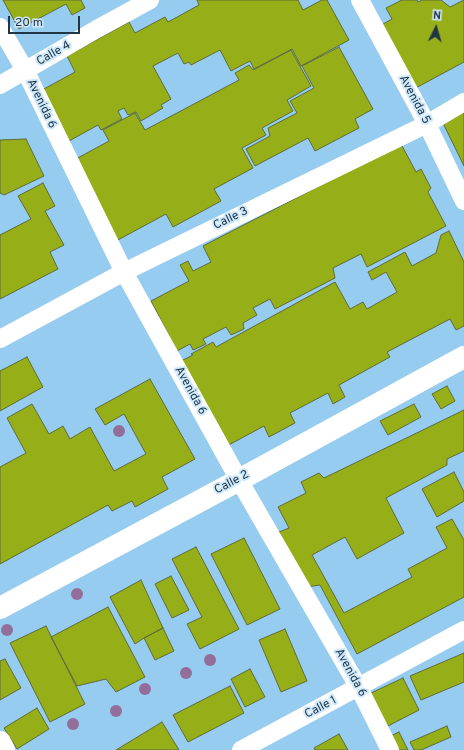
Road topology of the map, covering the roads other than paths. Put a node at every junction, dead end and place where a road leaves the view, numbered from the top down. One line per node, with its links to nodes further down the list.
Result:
1 (150, 0): 4 (street, Calle 4)
2 (360, 0): 7 (street, Avenida 5)
3 (0, 27): 4 (street, Avenida 6)
4 (25, 70): 5 (street, Calle 4); 9 (street, Avenida 6)
5 (0, 85)
6 (464, 102): 7 (street, Calle 3)
7 (427, 124): 8 (street, Avenida 5); 9 (street, Calle 3)
8 (464, 201)
9 (124, 272): 10 (street, Calle 3); 12 (street, Avenida 6)
10 (0, 339)
11 (464, 357): 12 (main road, Calle 2)
12 (239, 480): 13 (main road, Calle 2); 15 (street, Avenida 6)
13 (0, 608)
14 (464, 630): 15 (street, Calle 1)
15 (359, 688): 18 (street, Calle 1); 19 (street, Avenida 6)
16 (0, 742): 17 (main road)
17 (4, 750)
18 (241, 750)
19 (390, 750)

